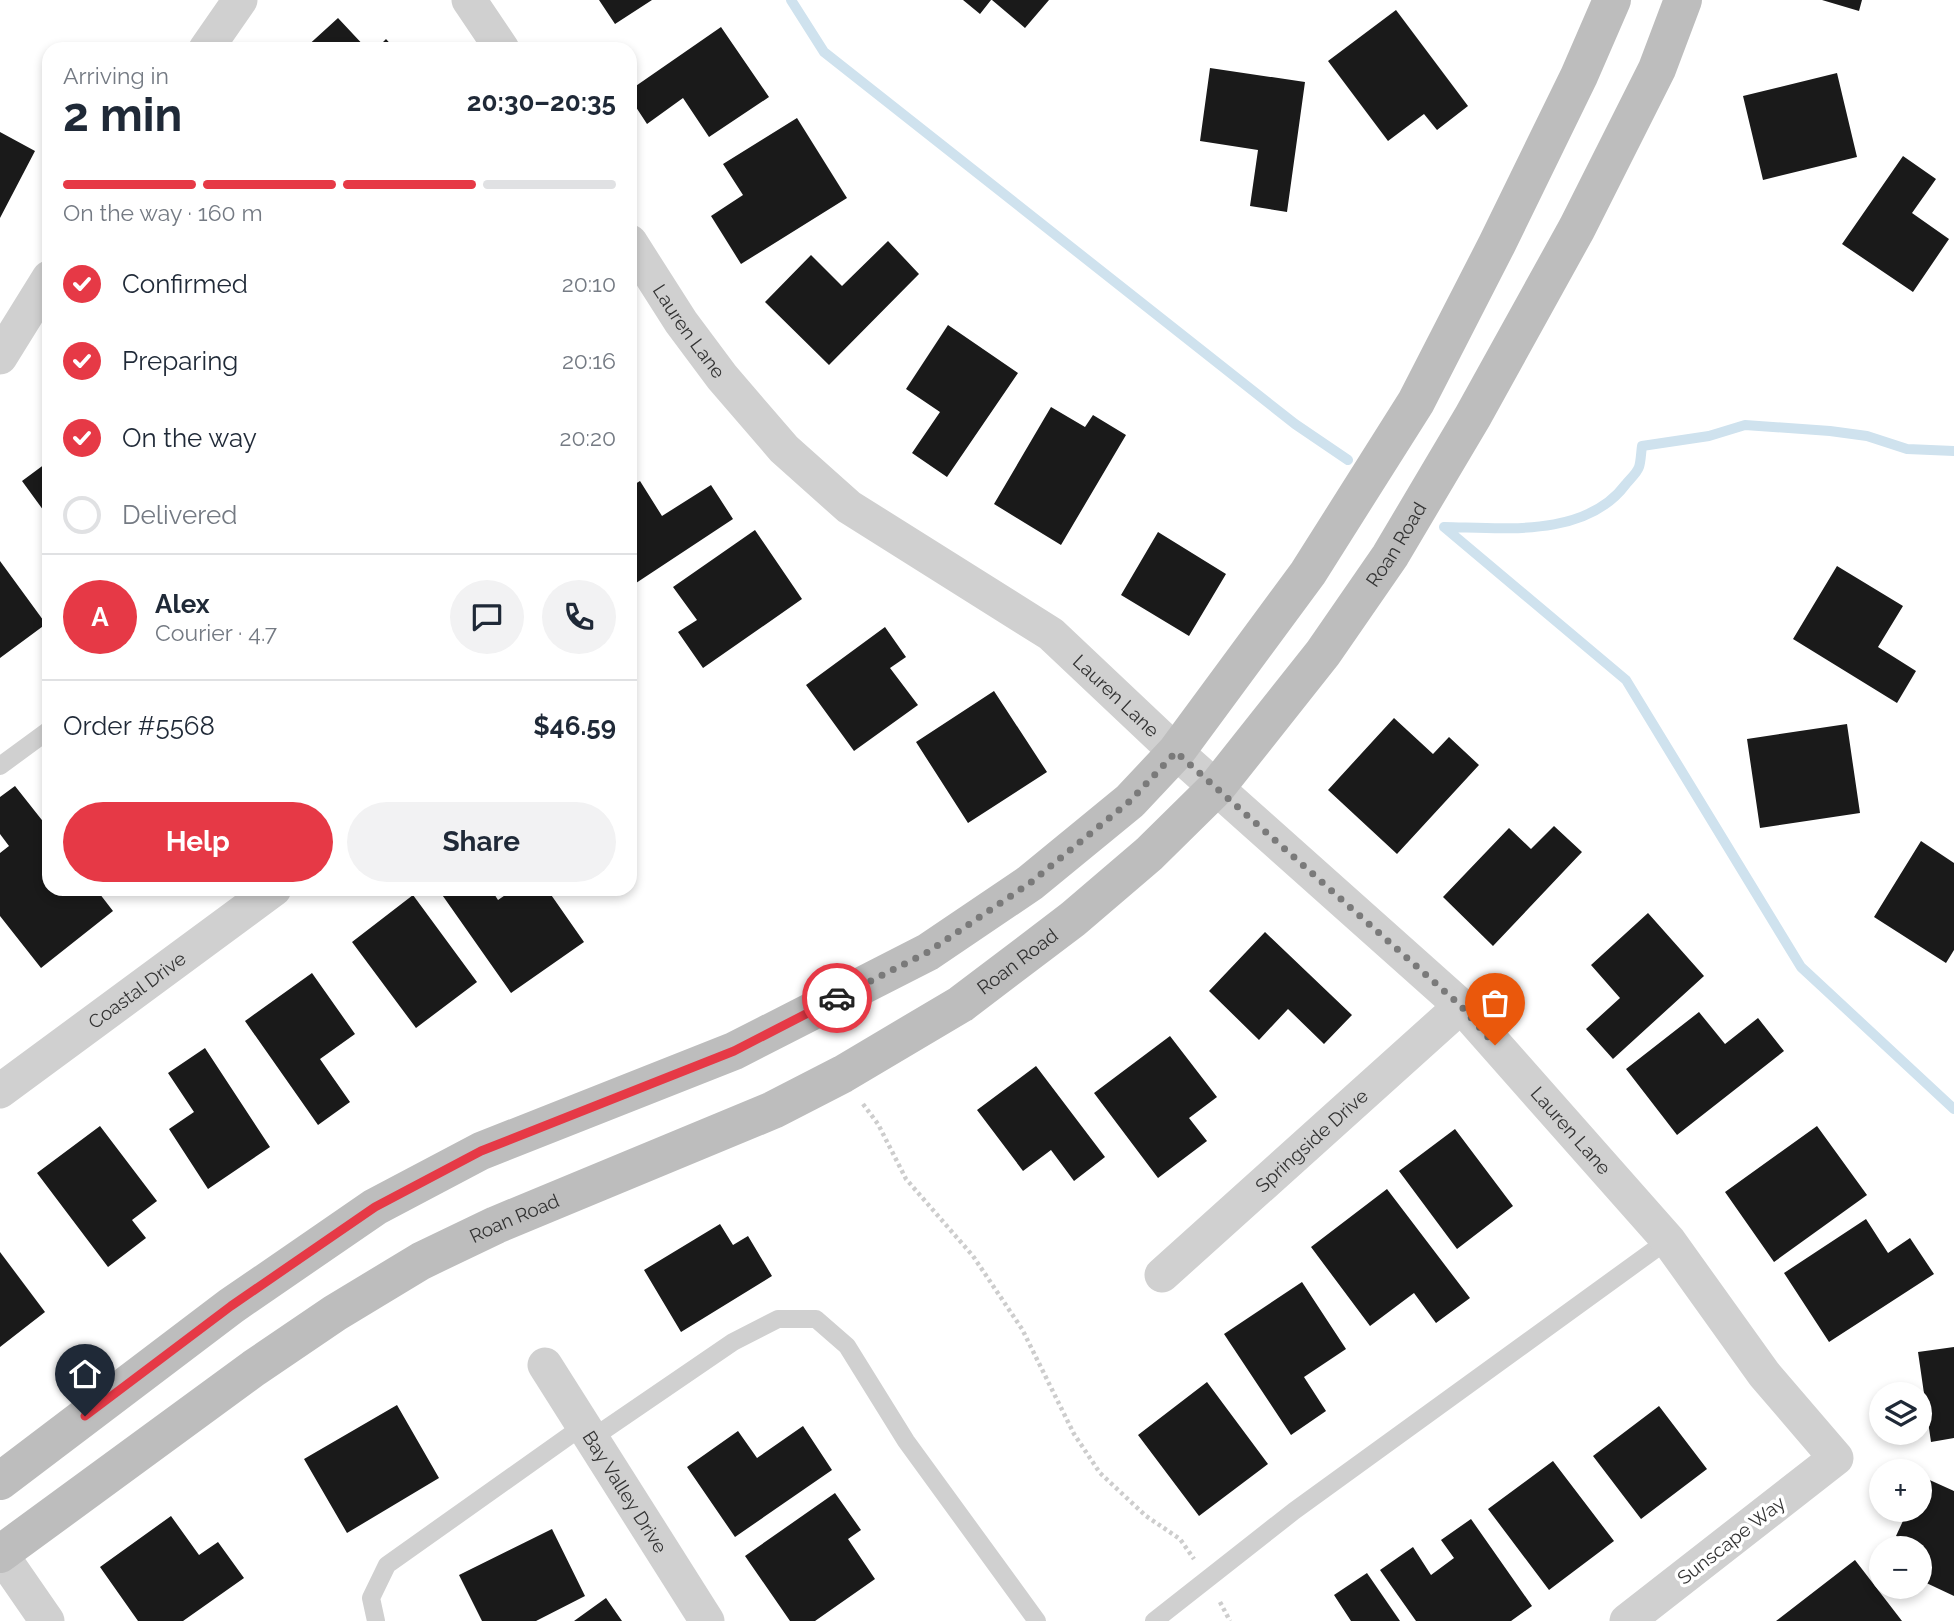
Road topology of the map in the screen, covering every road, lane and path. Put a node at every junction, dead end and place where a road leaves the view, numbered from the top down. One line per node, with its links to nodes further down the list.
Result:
1 (240, 0): 5 (street)
2 (469, 0): 6 (street)
3 (1612, 0): 11 (street)
4 (1683, 0): 13 (street, Roan Road)
5 (211, 42)
6 (497, 42)
7 (637, 253): 11 (street, Lauren Lane)
8 (42, 294): 9 (street)
9 (0, 357)
10 (42, 735): 12 (lane)
11 (1176, 752): 13 (street, Lauren Lane); 23 (street)
12 (0, 766)
13 (1216, 789): 15 (street, Lauren Lane); 16 (street, Roan Road)
14 (265, 896): 17 (street, Coastal Drive)
15 (1461, 1006): 18 (street, Lauren Lane); 19 (street, Springside Drive)
16 (842, 1074): 24 (street, Roan Road); 25 (path)
17 (0, 1091)
18 (1668, 1240): 22 (street, Lauren Lane); 25 (lane)
19 (1162, 1275)
20 (545, 1365): 21 (street, Bay Valley Drive)
21 (587, 1432): 27 (lane); 28 (street, Bay Valley Drive); 29 (lane)
22 (1836, 1458): 32 (street, Sunscape Way)
23 (0, 1481)
24 (0, 1553): 26 (street)
25 (1208, 1579): 30 (lane); 31 (path)
26 (47, 1621)
27 (376, 1621)
28 (707, 1621)
29 (1037, 1621)
30 (1154, 1621)
31 (1230, 1621)
32 (1627, 1621)

